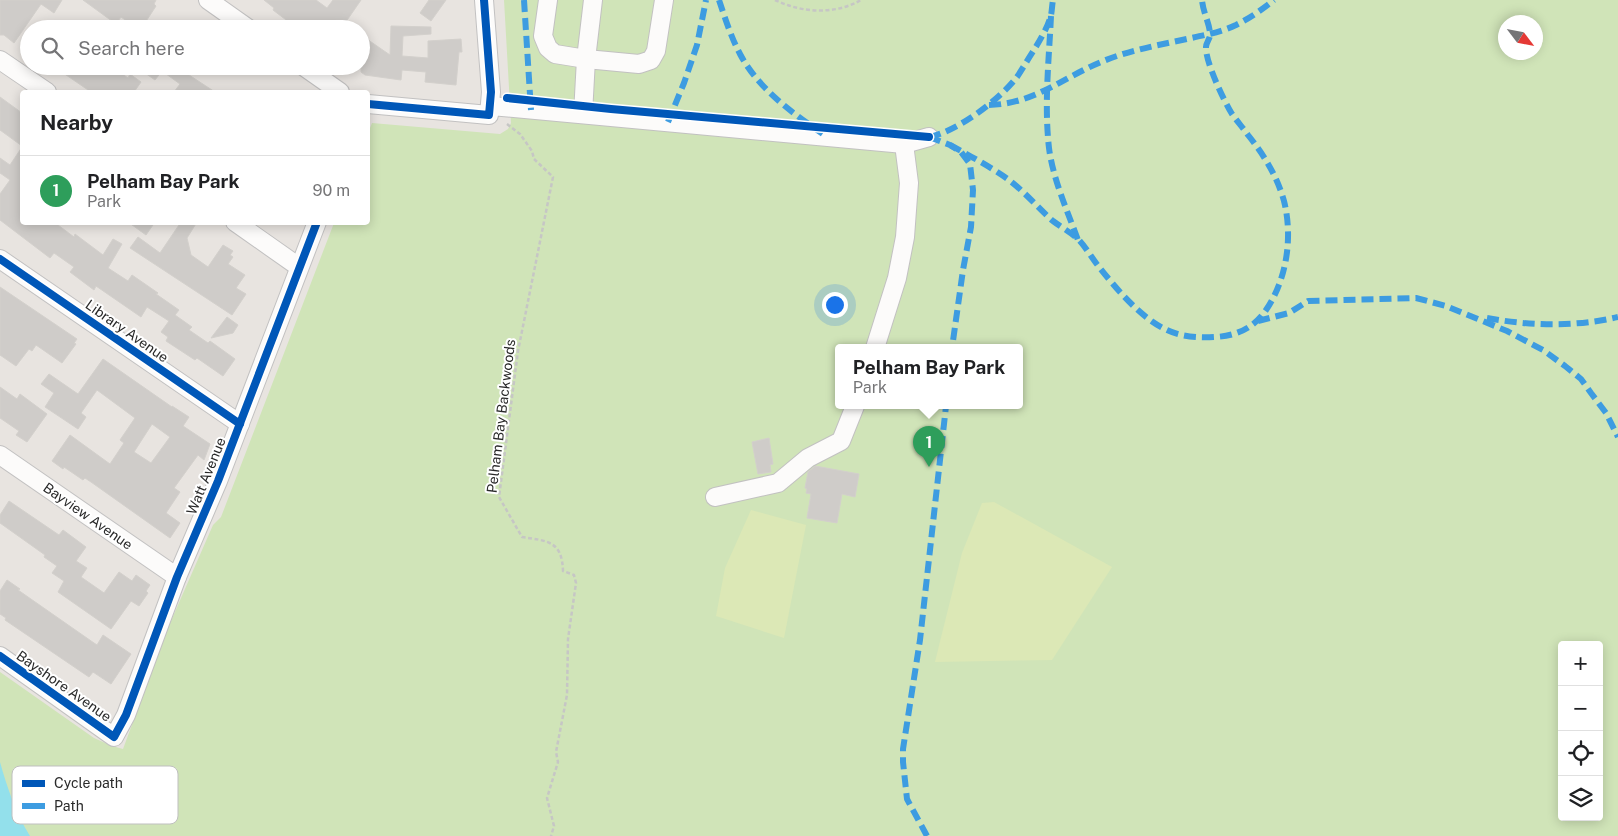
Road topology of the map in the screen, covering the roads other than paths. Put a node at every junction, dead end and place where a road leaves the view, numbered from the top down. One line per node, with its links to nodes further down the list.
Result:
1 (208, 0): 6 (street)
2 (484, 0): 15 (street)
3 (548, 0): 7 (street)
4 (593, 0): 7 (street)
5 (664, 0): 7 (street)
6 (236, 20)
7 (586, 59): 16 (street)
8 (0, 60): 9 (street)
9 (20, 74)
10 (22, 75): 12 (street)
11 (316, 75): 13 (street)
12 (44, 90)
13 (337, 90)
14 (370, 104): 15 (street)
15 (490, 111): 16 (street)
16 (583, 114): 18 (street)
17 (929, 137): 18 (street)
18 (904, 144): 23 (street)
19 (239, 225): 22 (street)
20 (315, 225): 22 (street, Watt Avenue)
21 (0, 259): 25 (street, Library Avenue)
22 (300, 267): 25 (street, Watt Avenue)
23 (876, 344)
24 (854, 409): 27 (street)
25 (240, 424): 28 (street, Watt Avenue)
26 (0, 455): 28 (street, Bayview Avenue)
27 (715, 497)
28 (177, 577): 30 (street, Watt Avenue)
29 (0, 656): 30 (street, Bayshore Avenue)
30 (114, 737)

